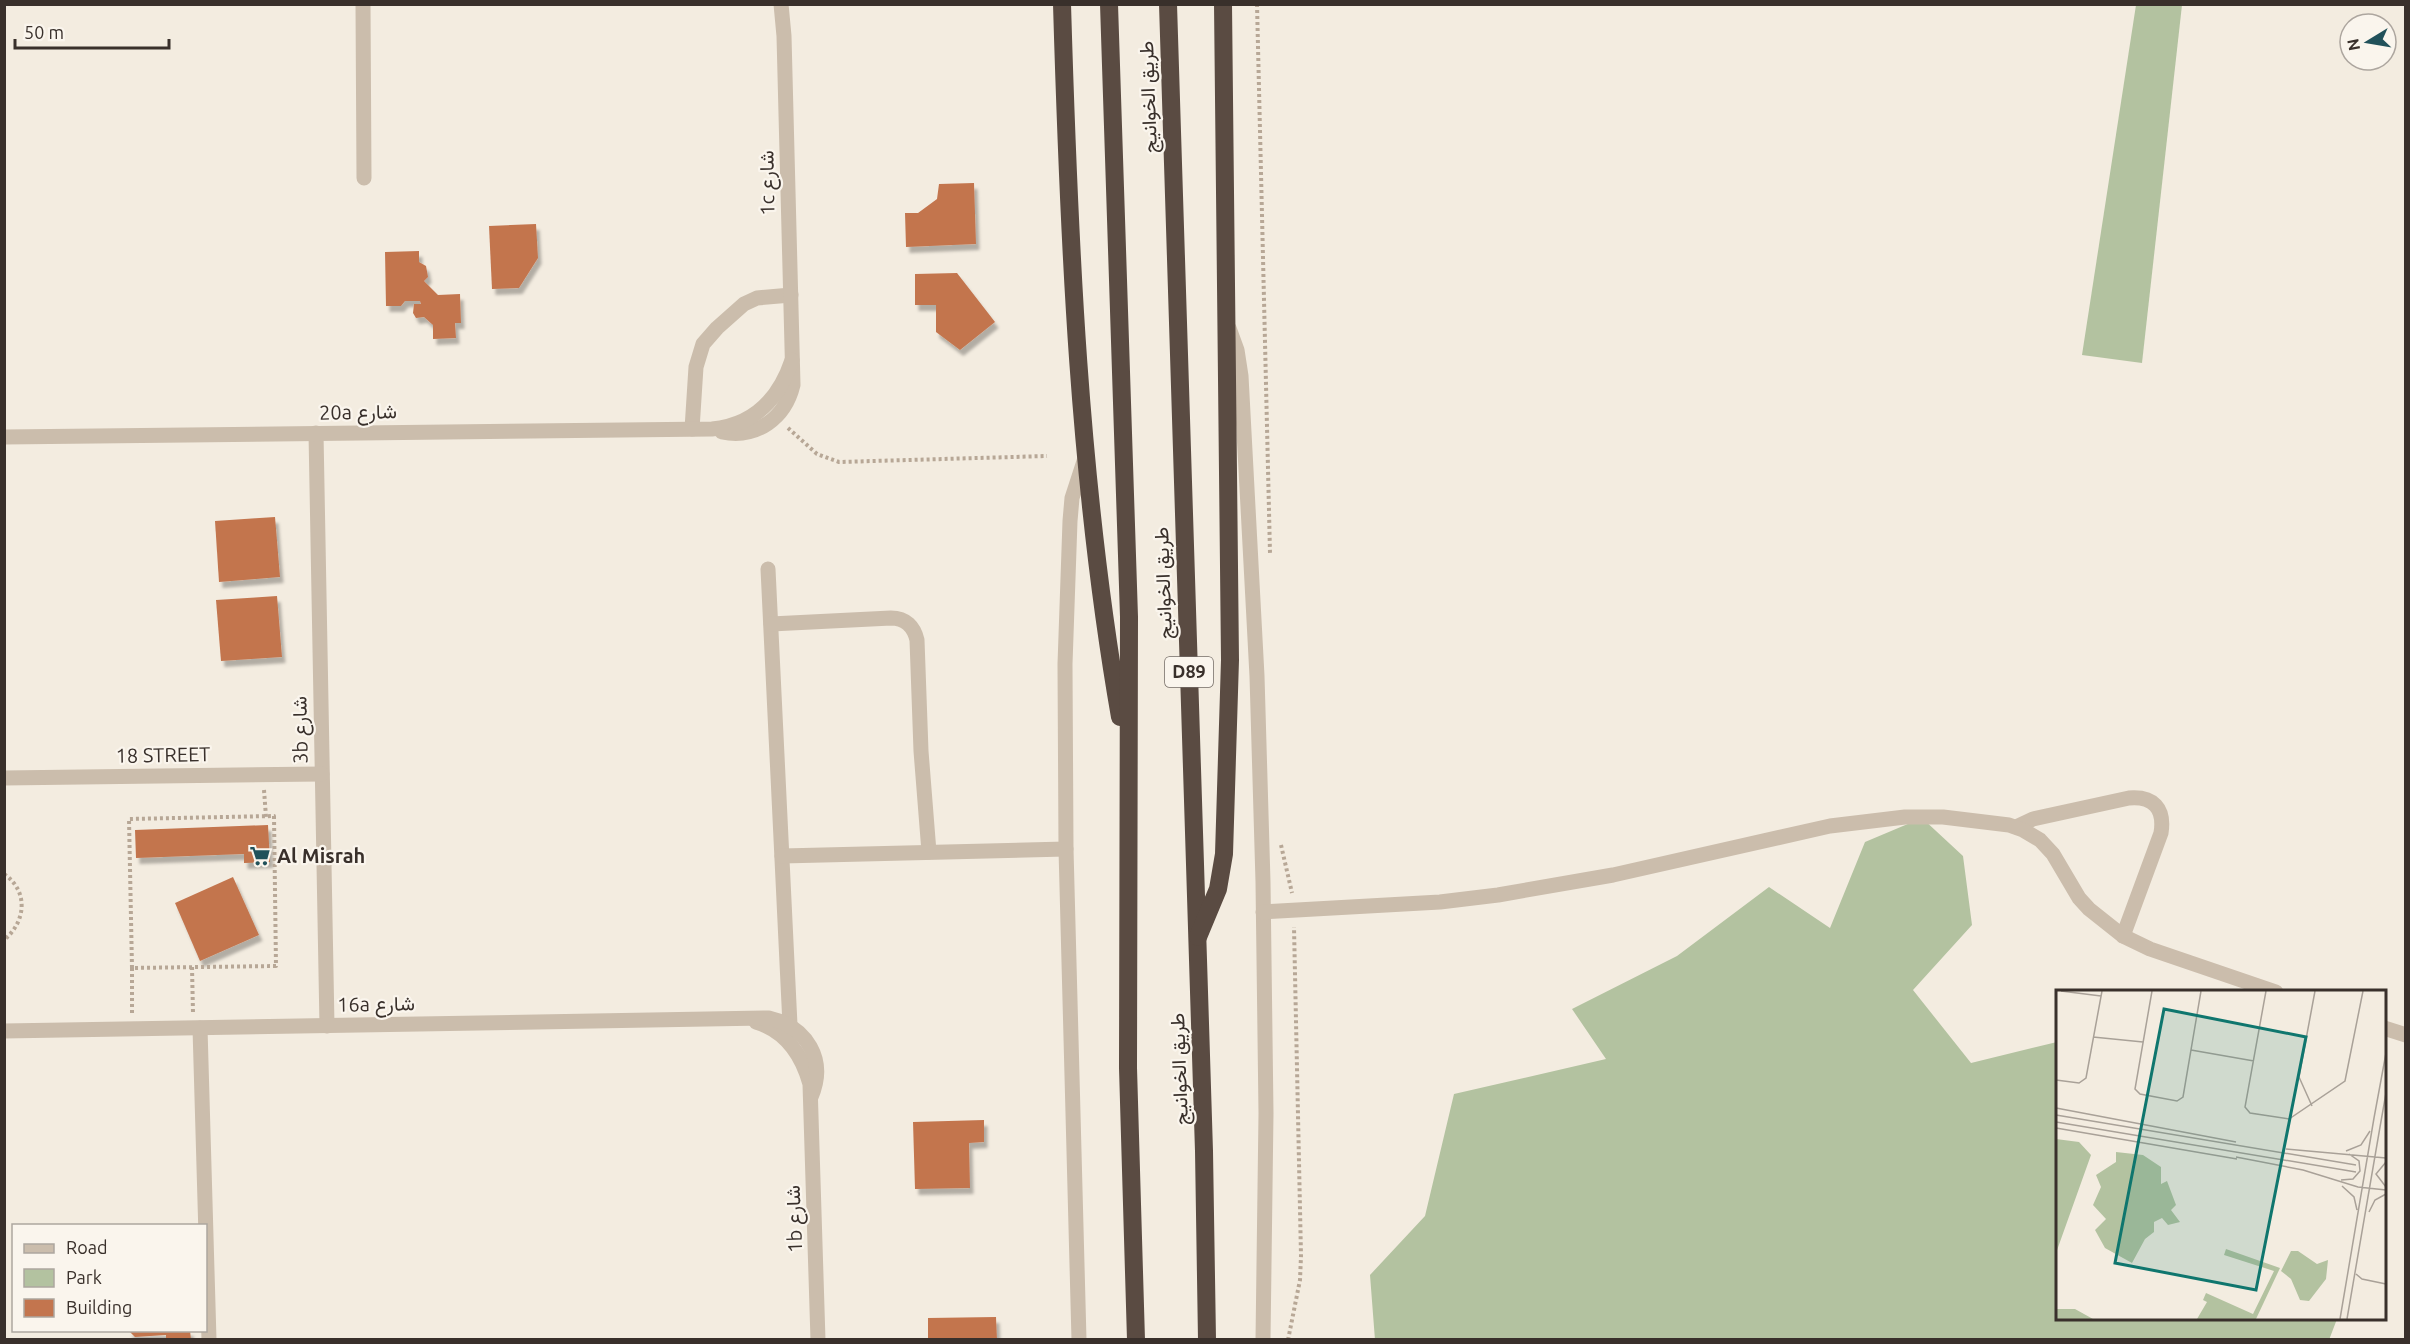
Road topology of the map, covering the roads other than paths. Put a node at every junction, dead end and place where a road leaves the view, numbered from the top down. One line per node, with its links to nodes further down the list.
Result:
1 (363, 4): 7 (street)
2 (781, 4): 8 (street, 1c شارع)
3 (1062, 4): 14 (highway)
4 (1109, 4): 17 (highway, طريق الخوانيج)
5 (1168, 4): 26 (highway, طريق الخوانيج / D89)
6 (1223, 4): 9 (highway)
7 (364, 178)
8 (790, 295): 10 (street, 1c شارع); 11 (street)
9 (1228, 325): 24 (street); 26 (highway)
10 (770, 413): 11 (street, 20a شارع)
11 (692, 429): 12 (street, 20a شارع)
12 (316, 433): 13 (street, 20a شارع); 18 (street, 3b شارع)
13 (4, 437)
14 (1087, 452): 17 (highway); 21 (street)
15 (768, 569): 16 (street)
16 (771, 624): 22 (street); 23 (street)
17 (1129, 766): 41 (highway, طريق الخوانيج)
18 (322, 774): 19 (street, 18 STREET); 30 (street, 3b شارع)
19 (4, 778)
20 (2016, 827): 24 (street); 25 (street); 25 (street)
21 (1066, 849): 22 (street); 40 (street)
22 (929, 852): 23 (street)
23 (782, 855): 29 (street)
24 (1263, 912): 43 (street)
25 (2123, 936): 27 (street)
26 (1197, 938): 42 (highway, طريق الخوانيج / D89)
27 (2270, 990)
28 (748, 1019): 29 (street, 16a شارع); 30 (street, 16a شارع); 35 (street, 16a شارع)
29 (790, 1025): 35 (street, 16a شارع)
30 (327, 1026): 31 (street, 16a شارع)
31 (197, 1028): 33 (street, 16a شارع); 36 (street)
32 (2386, 1028): 34 (street)
33 (4, 1031)
34 (2406, 1035)
35 (799, 1043): 39 (street, 1b شارع)
36 (205, 1224)
37 (207, 1288): 38 (street)
38 (209, 1340)
39 (818, 1340)
40 (1079, 1340)
41 (1136, 1340)
42 (1207, 1340)
43 (1263, 1340)

